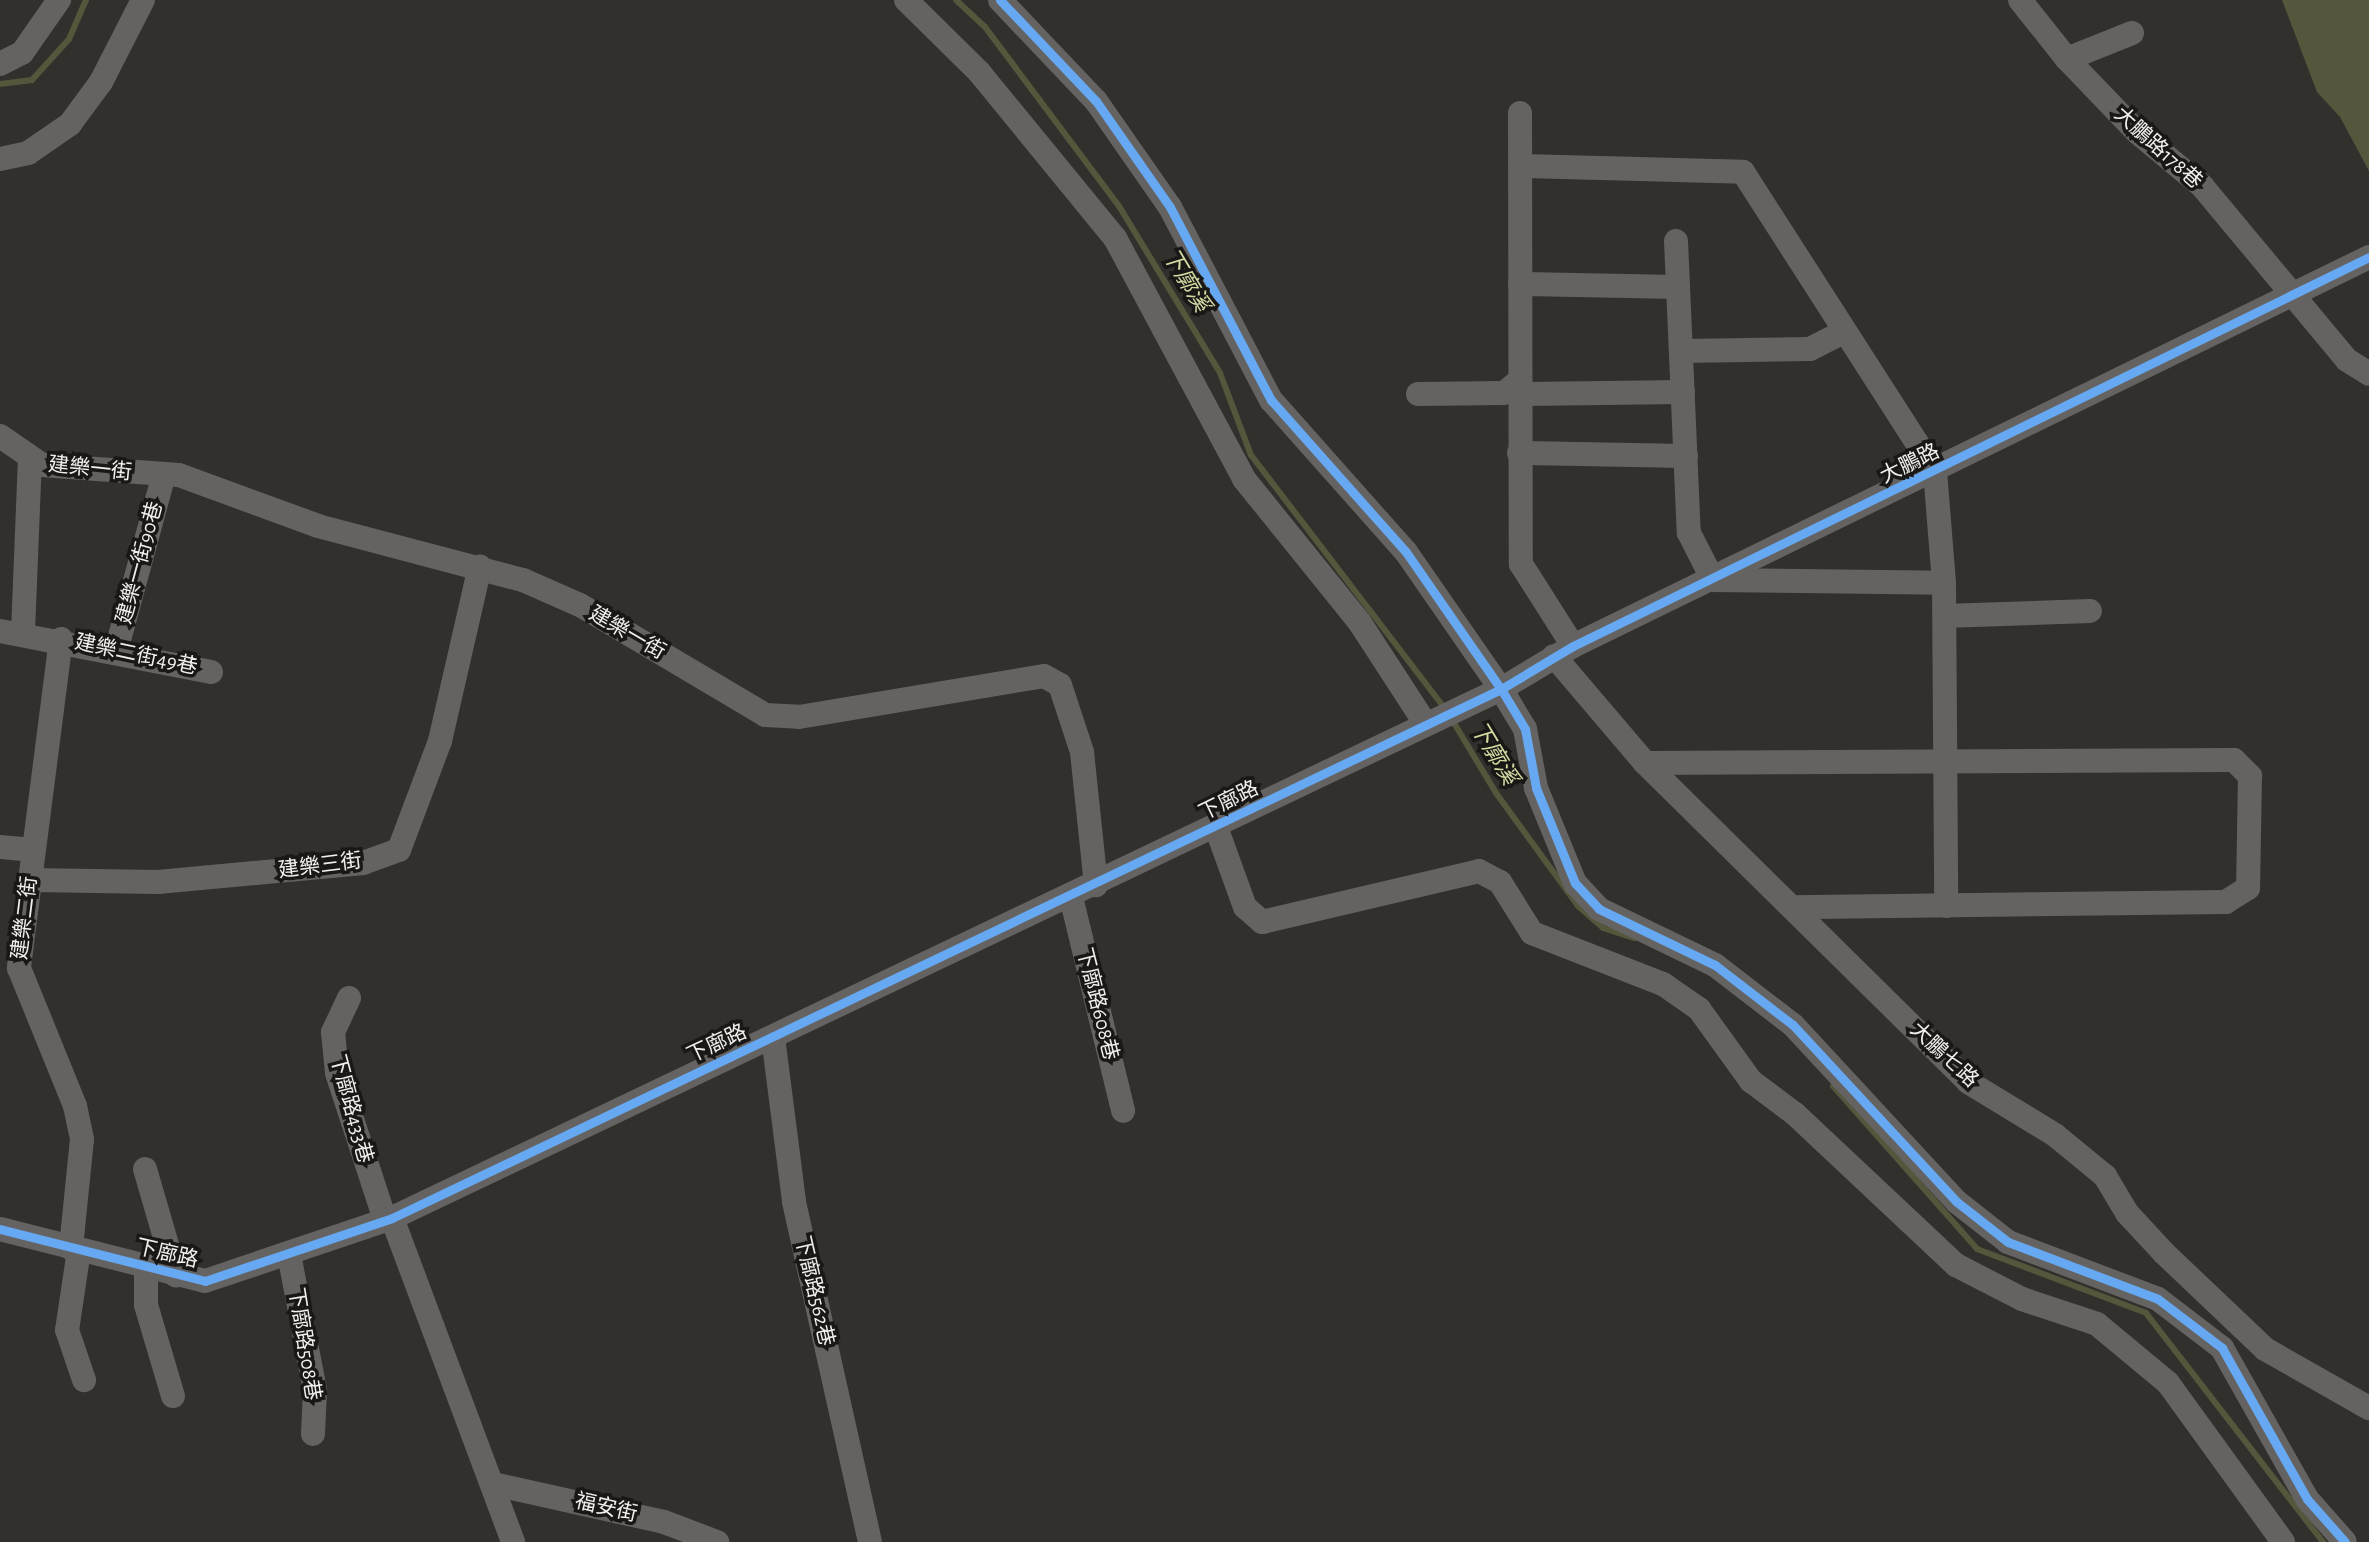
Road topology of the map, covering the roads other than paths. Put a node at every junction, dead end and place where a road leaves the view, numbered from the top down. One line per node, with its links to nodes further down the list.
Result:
1 (59, 0): 8 (street)
2 (144, 0): 10 (street)
3 (906, 0): 41 (street)
4 (1000, 0): 39 (street)
5 (2021, 0): 7 (street, 大鵬路178巷)
6 (2132, 33): 7 (street)
7 (2067, 59): 16 (street, 大鵬路178巷)
8 (0, 64)
9 (1520, 113): 11 (street, 大鵬七路)
10 (0, 159)
11 (1520, 166): 14 (street, 大鵬七路); 17 (street)
12 (1676, 241): 15 (street)
13 (2369, 257): 16 (street, 大鵬路)
14 (1520, 284): 15 (street); 20 (street, 大鵬七路)
15 (1678, 287): 18 (street)
16 (2293, 299): 19 (street, 大鵬路178巷); 27 (street, 大鵬路)
17 (1844, 332): 18 (street); 27 (street)
18 (1681, 351): 21 (street)
19 (2369, 374)
20 (1519, 388): 21 (street); 22 (street); 24 (street, 大鵬七路)
21 (1683, 392): 25 (street)
22 (1418, 394)
23 (0, 436): 26 (street, 建樂一街)
24 (1519, 453): 25 (street); 37 (street, 大鵬七路)
25 (1686, 456): 30 (street)
26 (30, 460): 28 (street, 建樂一街); 34 (street)
27 (1935, 471): 30 (street, 大鵬路); 31 (street)
28 (164, 474): 29 (street, 建樂一街); 36 (street, 建樂一街90巷)
29 (480, 567): 47 (street, 建樂三街); 48 (street, 建樂一街)
30 (1713, 580): 31 (street); 37 (street, 大鵬路)
31 (1944, 583): 33 (street)
32 (2090, 611): 33 (street)
33 (1945, 616): 42 (street)
34 (11, 631): 35 (street)
35 (61, 639): 36 (street, 建樂二街49巷); 46 (street, 建樂二街)
36 (116, 651): 38 (street, 建樂二街49巷)
37 (1563, 651): 39 (street, 大鵬路); 43 (street, 大鵬七路)
38 (211, 672)
39 (1502, 689): 40 (street, 大鵬路); 71 (street)
40 (1467, 704): 41 (street, 下廍路)
41 (1426, 723): 44 (street, 下廍路)
42 (1947, 762): 43 (street); 51 (street); 51 (street)
43 (1645, 763): 50 (street, 大鵬七路)
44 (1216, 827): 48 (street, 下廍路); 70 (street)
45 (0, 847): 46 (street)
46 (34, 850): 47 (street, 建樂二街)
47 (30, 880): 58 (street, 建樂二街)
48 (1096, 885): 49 (street, 下廍路)
49 (1071, 897): 53 (street, 下廍路); 54 (street, 下廍路608巷)
50 (1792, 906): 51 (street); 64 (street, 大鵬七路)
51 (1946, 906)
52 (349, 998): 56 (street, 下廍路433巷)
53 (773, 1037): 56 (street, 下廍路); 69 (street, 下廍路562巷)
54 (1123, 1111)
55 (145, 1169): 61 (street)
56 (388, 1219): 59 (street, 下廍路); 66 (street)
57 (0, 1229): 58 (street, 下廍路)
58 (75, 1249): 60 (street, 下廍路); 62 (street, 建樂二街)
59 (289, 1254): 61 (street, 下廍路); 65 (street, 下廍路508巷)
60 (146, 1268): 61 (street, 下廍路); 63 (street)
61 (176, 1276)
62 (85, 1380)
63 (173, 1396)
64 (2369, 1408)
65 (313, 1434)
66 (493, 1484): 67 (street); 68 (street, 福安街)
67 (513, 1542)
68 (717, 1542)
69 (870, 1542)
70 (2283, 1542)
71 (2345, 1542)

